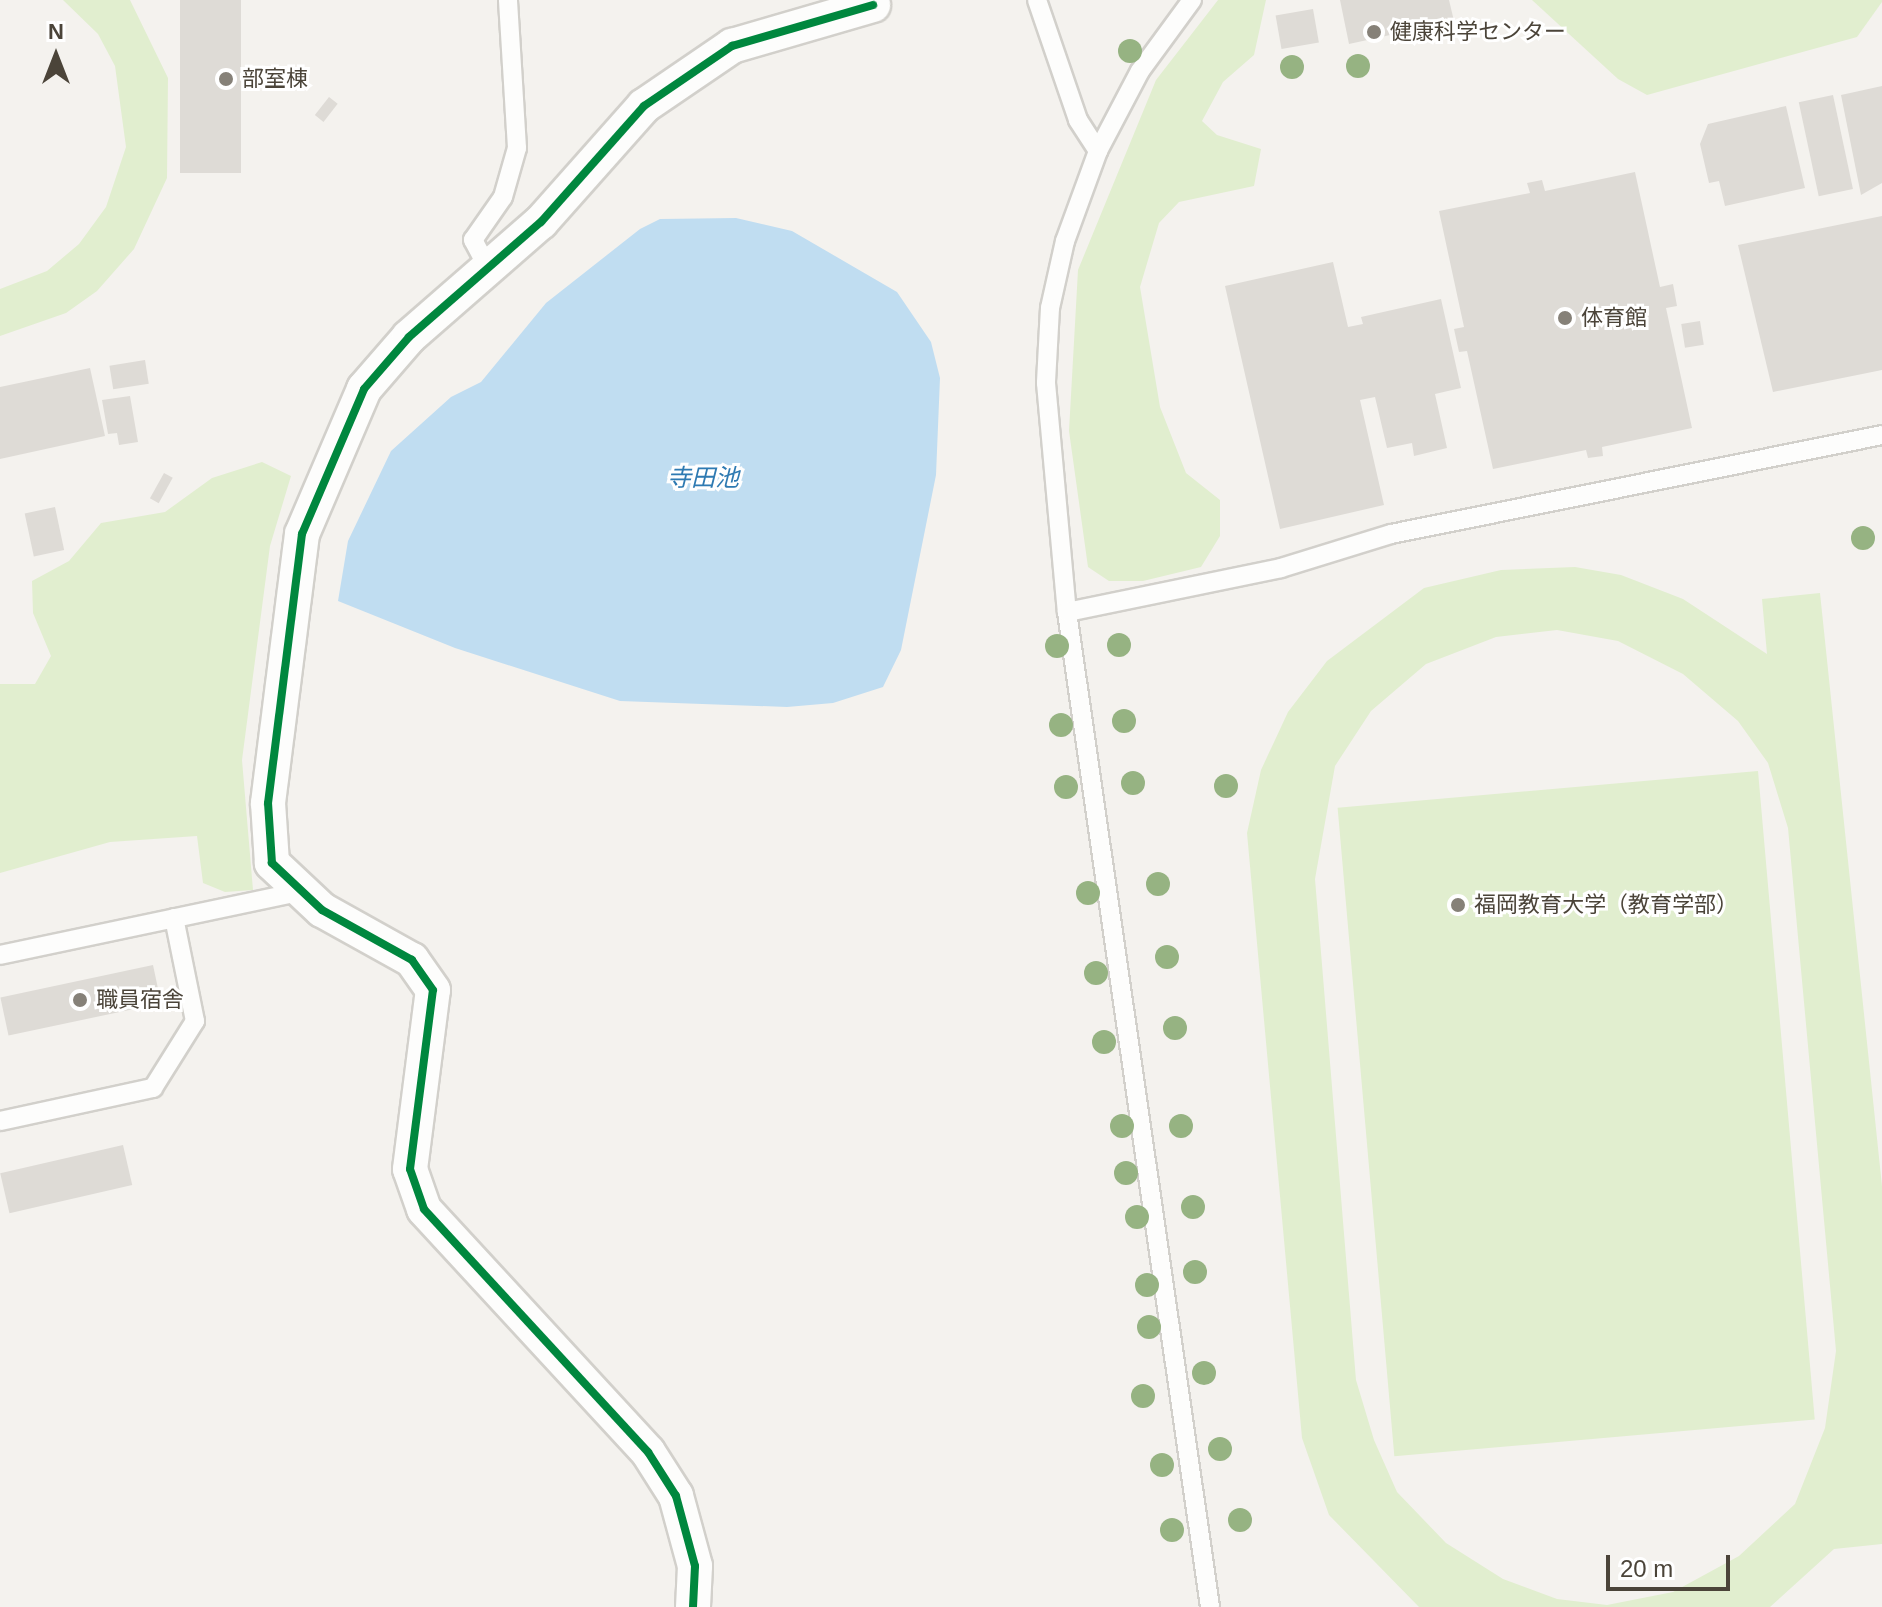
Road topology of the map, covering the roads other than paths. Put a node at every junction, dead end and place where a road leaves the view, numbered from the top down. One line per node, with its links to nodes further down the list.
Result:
1 (508, 0): 6 (lane)
2 (1037, 0): 5 (lane)
3 (1192, 0): 5 (lane)
4 (873, 5): 6 (street)
5 (1098, 151): 8 (lane)
6 (488, 268): 9 (street)
7 (1882, 435): 8 (lane)
8 (1067, 612): 14 (lane)
9 (299, 892): 10 (lane); 13 (street)
10 (174, 918): 11 (lane); 12 (lane)
11 (0, 955)
12 (0, 1121)
13 (693, 1607)
14 (1210, 1607)

